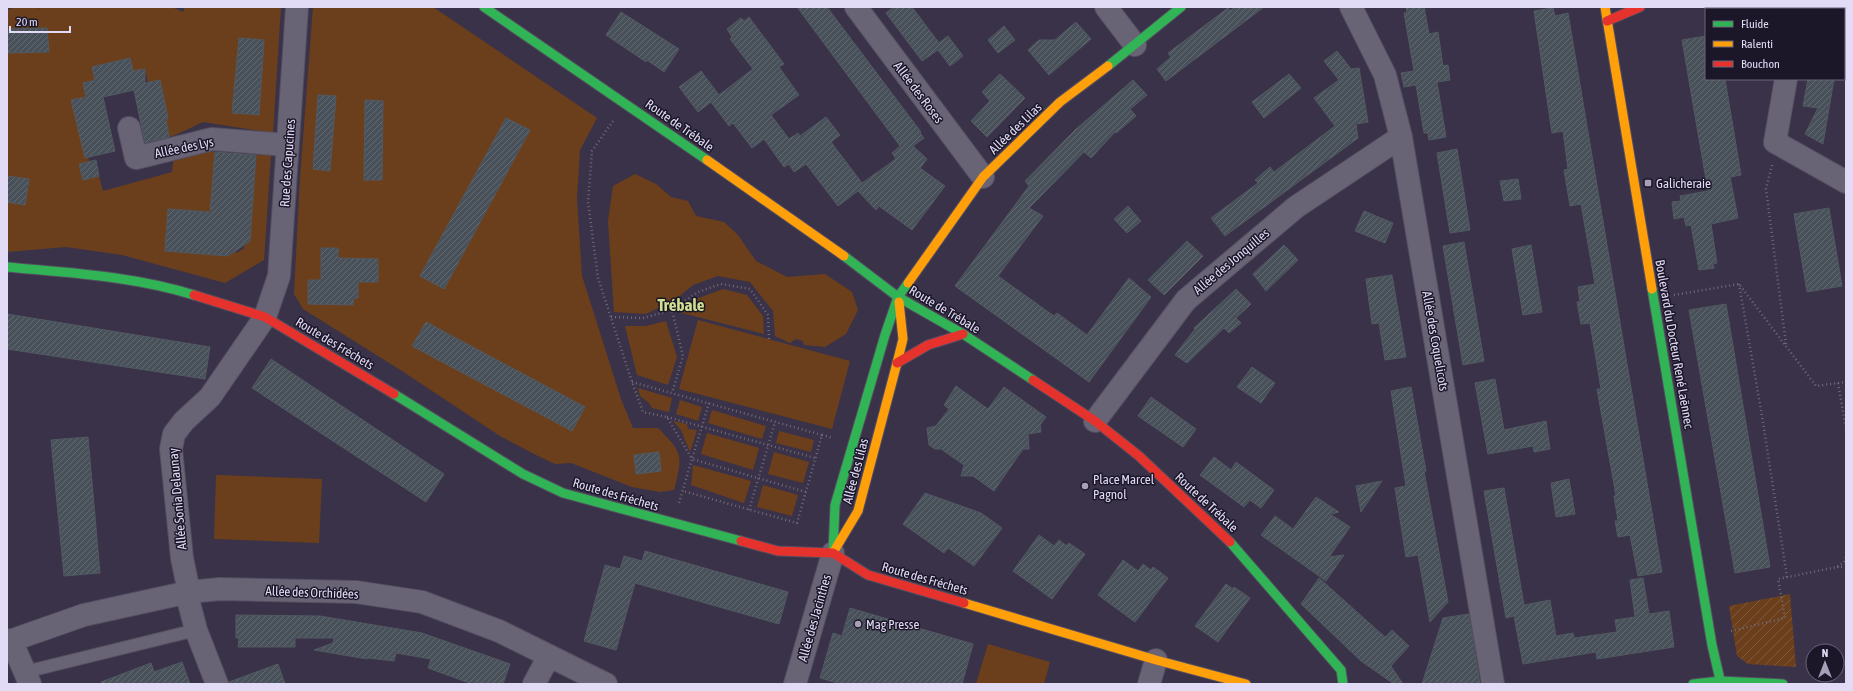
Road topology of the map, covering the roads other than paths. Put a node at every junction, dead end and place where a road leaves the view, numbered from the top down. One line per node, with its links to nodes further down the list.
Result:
1 (297, 7): 14 (street, Rue des Capucines)
2 (484, 7): 18 (street, Route de Trébale)
3 (856, 7): 15 (street, Allée des Roses)
4 (1106, 7): 10 (street)
5 (1181, 7): 10 (street, Allée des Lilas)
6 (1351, 7): 13 (street, Allée des Coquelicots)
7 (1605, 7): 9 (street, Boulevard du Docteur René Laënnec)
8 (1640, 7): 9 (street)
9 (1607, 21): 30 (street, Boulevard du Docteur René Laënnec)
10 (1135, 45): 15 (street, Allée des Lilas)
11 (1786, 80): 16 (street)
12 (128, 128): 14 (street, Allée des Lys)
13 (1401, 137): 22 (street, Allée des Jonquilles); 38 (street, Allée des Coquelicots)
14 (287, 145): 19 (street, Rue des Capucines)
15 (982, 177): 18 (street, Allée des Lilas)
16 (1846, 182)
17 (7, 267): 19 (street, Route des Fréchets)
18 (898, 297): 20 (street, Route de Trébale); 21 (street, Allée des Lilas); 23 (street, Allée des Lilas)
19 (265, 317): 23 (street, Route des Fréchets); 24 (street, Allée Sonia Delaunay)
20 (963, 334): 21 (street); 22 (street, Route de Trébale)
21 (897, 364): 23 (street, Allée des Lilas)
22 (1095, 421): 37 (street, Route de Trébale)
23 (833, 553): 28 (street, Route des Fréchets); 34 (street, Allée des Jacinthes)
24 (189, 592): 25 (street, Allée Sonia Delaunay); 26 (street, Allée des Orchidées); 27 (street, Allée des Orchidées)
25 (196, 630): 29 (lane); 31 (street, Allée Sonia Delaunay)
26 (9, 641): 29 (street)
27 (549, 656): 32 (street); 33 (street, Allée des Orchidées)
28 (1156, 660): 35 (street); 36 (street, Route des Fréchets)
29 (27, 678)
30 (1721, 683): 39 (street); 40 (street)
31 (217, 684)
32 (534, 684)
33 (606, 684)
34 (795, 684)
35 (1149, 684)
36 (1246, 684)
37 (1343, 684)
38 (1493, 684)
39 (1693, 684)
40 (1783, 684)

